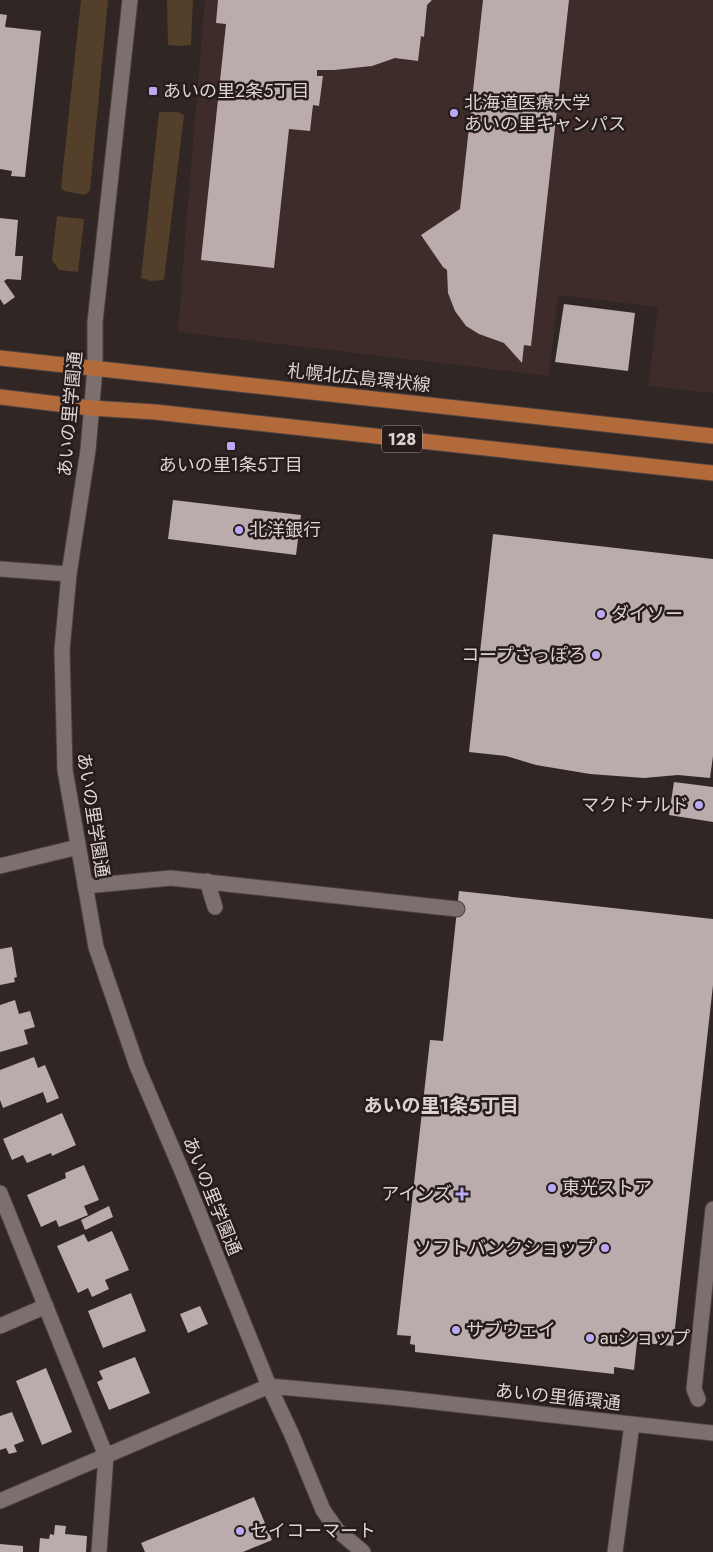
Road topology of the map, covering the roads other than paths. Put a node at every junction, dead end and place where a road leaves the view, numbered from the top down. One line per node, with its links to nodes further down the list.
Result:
1 (130, 0): 3 (street, あいの里学園通)
2 (0, 358): 3 (main road, 札幌北広島環状線 / 128)
3 (95, 368): 5 (street, あいの里学園通); 6 (main road, 札幌北広島環状線 / 128)
4 (0, 397): 5 (main road, 128)
5 (91, 408): 7 (main road, 128); 9 (street, あいの里学園通)
6 (713, 436)
7 (713, 473)
8 (0, 569): 9 (street)
9 (69, 574): 10 (street, あいの里学園通)
10 (78, 847): 11 (street); 13 (street, あいの里学園通)
11 (0, 866)
12 (207, 882): 13 (street); 14 (street); 15 (street)
13 (85, 886): 20 (street, あいの里学園通)
14 (215, 907)
15 (458, 909)
16 (0, 1193): 18 (street)
17 (713, 1209): 21 (street)
18 (46, 1306): 19 (street); 24 (street)
19 (0, 1326)
20 (269, 1386): 22 (street, あいの里循環通); 24 (street); 27 (street, あいの里学園通)
21 (698, 1399)
22 (632, 1424): 23 (street, あいの里循環通); 28 (street)
23 (713, 1433)
24 (106, 1456): 25 (street); 26 (street)
25 (0, 1501)
26 (99, 1552)
27 (363, 1552)
28 (614, 1552)

